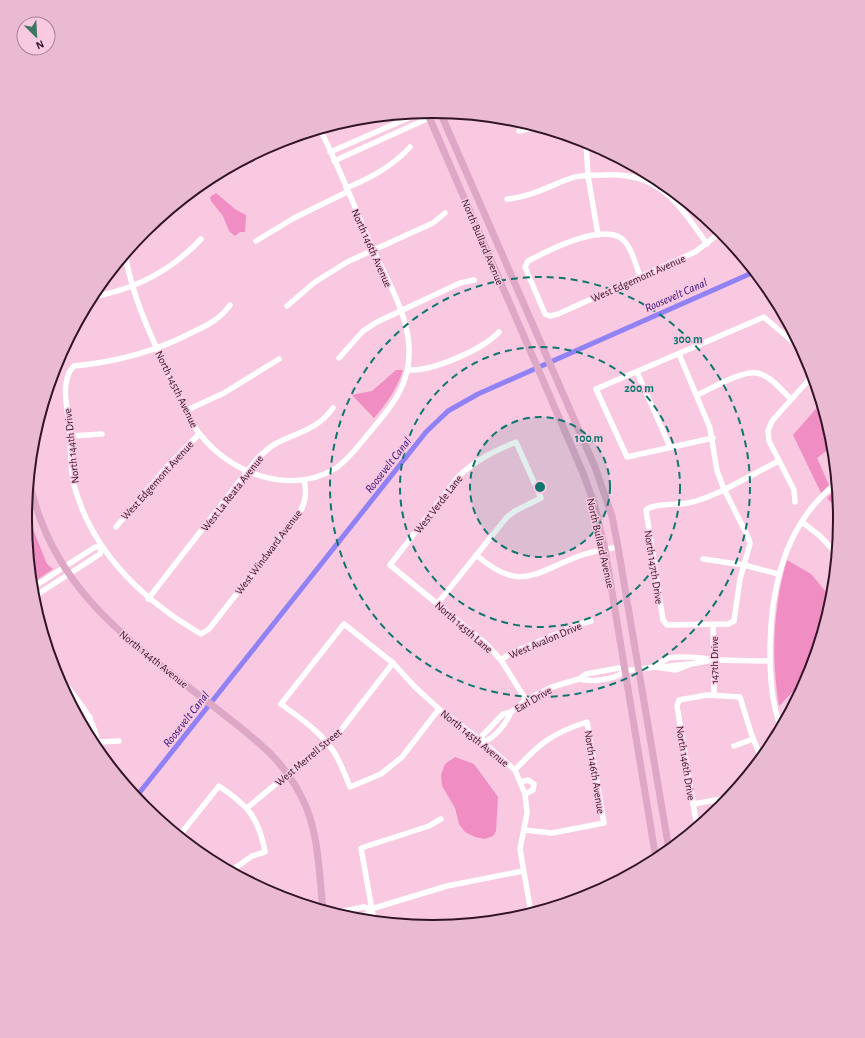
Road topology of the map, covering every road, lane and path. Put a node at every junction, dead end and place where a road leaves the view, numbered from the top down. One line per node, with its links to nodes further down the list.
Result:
1 (421, 118): 11 (street)
2 (429, 118): 62 (main road, North Bullard Avenue)
3 (443, 118): 60 (main road, North Bullard Avenue)
4 (406, 119): 10 (street)
5 (525, 129): 6 (street)
6 (519, 131)
7 (322, 134): 10 (street, North 146th Avenue)
8 (410, 147): 14 (street)
9 (586, 149): 12 (street)
10 (330, 152): 11 (street, North 146th Avenue)
11 (334, 161): 14 (street, North 146th Avenue)
12 (588, 176): 13 (street); 15 (street); 18 (street)
13 (644, 179)
14 (347, 190): 21 (street); 23 (street, North 146th Avenue)
15 (507, 199)
16 (674, 200): 22 (street)
17 (445, 213): 23 (street)
18 (598, 235): 25 (street); 25 (street, West Edgemont Avenue)
19 (716, 236): 22 (street, West Edgemont Avenue)
20 (201, 239): 27 (street)
21 (256, 241)
22 (707, 244): 25 (street, West Edgemont Avenue)
23 (373, 249): 30 (street); 31 (street, North 146th Avenue)
24 (126, 261): 27 (street, North 145th Avenue)
25 (640, 276)
26 (474, 280): 31 (street)
27 (131, 286): 28 (street); 34 (street, North 145th Avenue)
28 (100, 294)
29 (230, 305): 34 (street)
30 (287, 306)
31 (400, 310): 36 (street); 38 (street, North 146th Avenue)
32 (499, 332): 38 (street)
33 (791, 340): 35 (street)
34 (157, 349): 44 (street, North 145th Avenue); 47 (street, North 144th Drive)
35 (679, 354): 39 (street); 41 (street)
36 (339, 358)
37 (279, 359): 44 (street)
38 (409, 370): 52 (street)
39 (637, 372): 49 (street); 49 (street)
40 (808, 380): 42 (street)
41 (697, 395): 42 (street); 48 (street)
42 (791, 399): 50 (street)
43 (333, 408): 51 (street, West La Reata Avenue)
44 (185, 411): 46 (street, North 145th Avenue)
45 (102, 434): 47 (street)
46 (199, 434): 51 (street, North 145th Avenue); 58 (street, West Edgemont Avenue)
47 (71, 436): 59 (street, North 144th Drive)
48 (712, 438): 49 (street); 54 (street)
49 (670, 447)
50 (779, 460): 54 (street); 56 (street)
51 (248, 471): 52 (street, North 145th Avenue); 71 (street, West La Reata Avenue)
52 (304, 480): 75 (street, West Windward Avenue)
53 (832, 488): 57 (street)
54 (724, 489): 65 (street); 74 (street, North 147th Drive)
55 (33, 496): 67 (main road, North 144th Avenue)
56 (795, 502)
57 (802, 522): 61 (street); 68 (street)
58 (116, 527)
59 (102, 547): 67 (street); 71 (street, North 144th Drive)
60 (618, 547): 62 (street); 81 (main road, North Bullard Avenue)
61 (832, 548)
62 (605, 549): 63 (street); 82 (main road, North Bullard Avenue)
63 (476, 555): 66 (street, West Verde Lane); 72 (street)
64 (703, 559): 65 (street)
65 (744, 565): 68 (street); 74 (street)
66 (390, 566): 72 (street, North 145th Lane)
67 (66, 571): 69 (street); 70 (street); 100 (main road, North 144th Avenue)
68 (778, 574): 78 (street)
69 (38, 585)
70 (39, 593)
71 (148, 599): 75 (street, North 144th Drive)
72 (437, 604): 76 (street, North 145th Lane)
73 (591, 621): 76 (street, West Avalon Drive)
74 (714, 625): 77 (street, 147th Drive)
75 (204, 633)
76 (501, 660): 85 (street, North 145th Lane)
77 (714, 660): 78 (street); 80 (street); 80 (street); 84 (street, 147th Drive)
78 (770, 661): 90 (street)
79 (393, 663): 86 (street, North 145th Avenue); 96 (street, West Merrell Street); 96 (street, North 145th Avenue)
80 (658, 667): 81 (street, Earl Drive)
81 (639, 669): 82 (street, Earl Drive); 110 (main road, North Bullard Avenue)
82 (625, 671): 85 (street, Earl Drive); 111 (main road, North Bullard Avenue)
83 (72, 693): 88 (street)
84 (714, 695): 91 (street); 104 (street, North 146th Drive)
85 (526, 700): 87 (street, Earl Drive)
86 (439, 709): 95 (street, North 145th Avenue); 96 (street)
87 (511, 712): 95 (street, Earl Drive); 95 (street, Earl Drive)
88 (90, 717): 89 (street); 92 (street)
89 (86, 719)
90 (778, 720)
91 (753, 739): 97 (street); 98 (street)
92 (98, 740)
93 (119, 741): 94 (street)
94 (98, 742)
95 (483, 742): 99 (street, North 145th Avenue)
96 (327, 743): 100 (street, West Merrell Street)
97 (734, 746)
98 (758, 752)
99 (515, 770): 101 (street, North 145th Avenue); 108 (street, North 146th Avenue)
100 (289, 774): 105 (street, West Merrell Street); 114 (main road, North 144th Avenue)
101 (520, 782): 102 (street, North 145th Avenue); 102 (street)
102 (525, 794): 108 (street, North 145th Avenue)
103 (718, 800): 104 (street)
104 (693, 804): 107 (street, North 146th Drive)
105 (247, 808): 109 (street); 112 (street)
106 (441, 819): 116 (street)
107 (696, 821)
108 (524, 830): 113 (street, North 145th Avenue)
109 (182, 832)
110 (668, 843)
111 (656, 851)
112 (235, 868)
113 (523, 871): 115 (street, North 145th Avenue); 116 (street)
114 (322, 904)
115 (530, 907)
116 (371, 909): 117 (street); 118 (street); 119 (street)
117 (347, 910)
118 (367, 914)
119 (372, 915)

